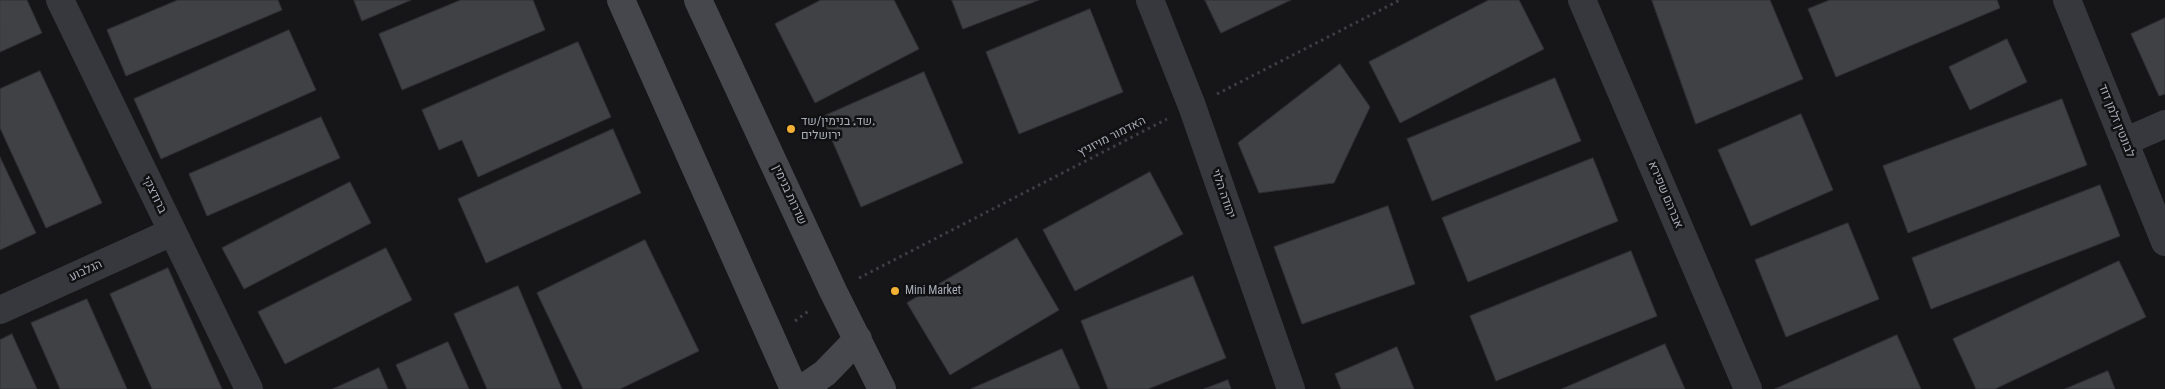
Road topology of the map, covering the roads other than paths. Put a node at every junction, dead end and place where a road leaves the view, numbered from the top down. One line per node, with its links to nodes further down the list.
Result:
1 (60, 0): 9 (street, ברודצקי)
2 (621, 0): 14 (main road)
3 (698, 0): 12 (main road, שדרות בנימין)
4 (1150, 0): 17 (street, יהודה הלוי)
5 (1582, 0): 18 (street, אברהם שפירא)
6 (2067, 0): 8 (street, לבונטין זלמן דוד)
7 (2165, 124): 8 (street)
8 (2124, 142): 10 (street, לבונטין זלמן דוד)
9 (172, 232): 11 (street, הגלבוע); 13 (street, ברודצקי)
10 (2165, 242)
11 (0, 310)
12 (858, 339): 15 (main road); 16 (main road, שדרות בנימין)
13 (249, 389)
14 (794, 389)
15 (802, 389)
16 (882, 389)
17 (1291, 389)
18 (1748, 389)

